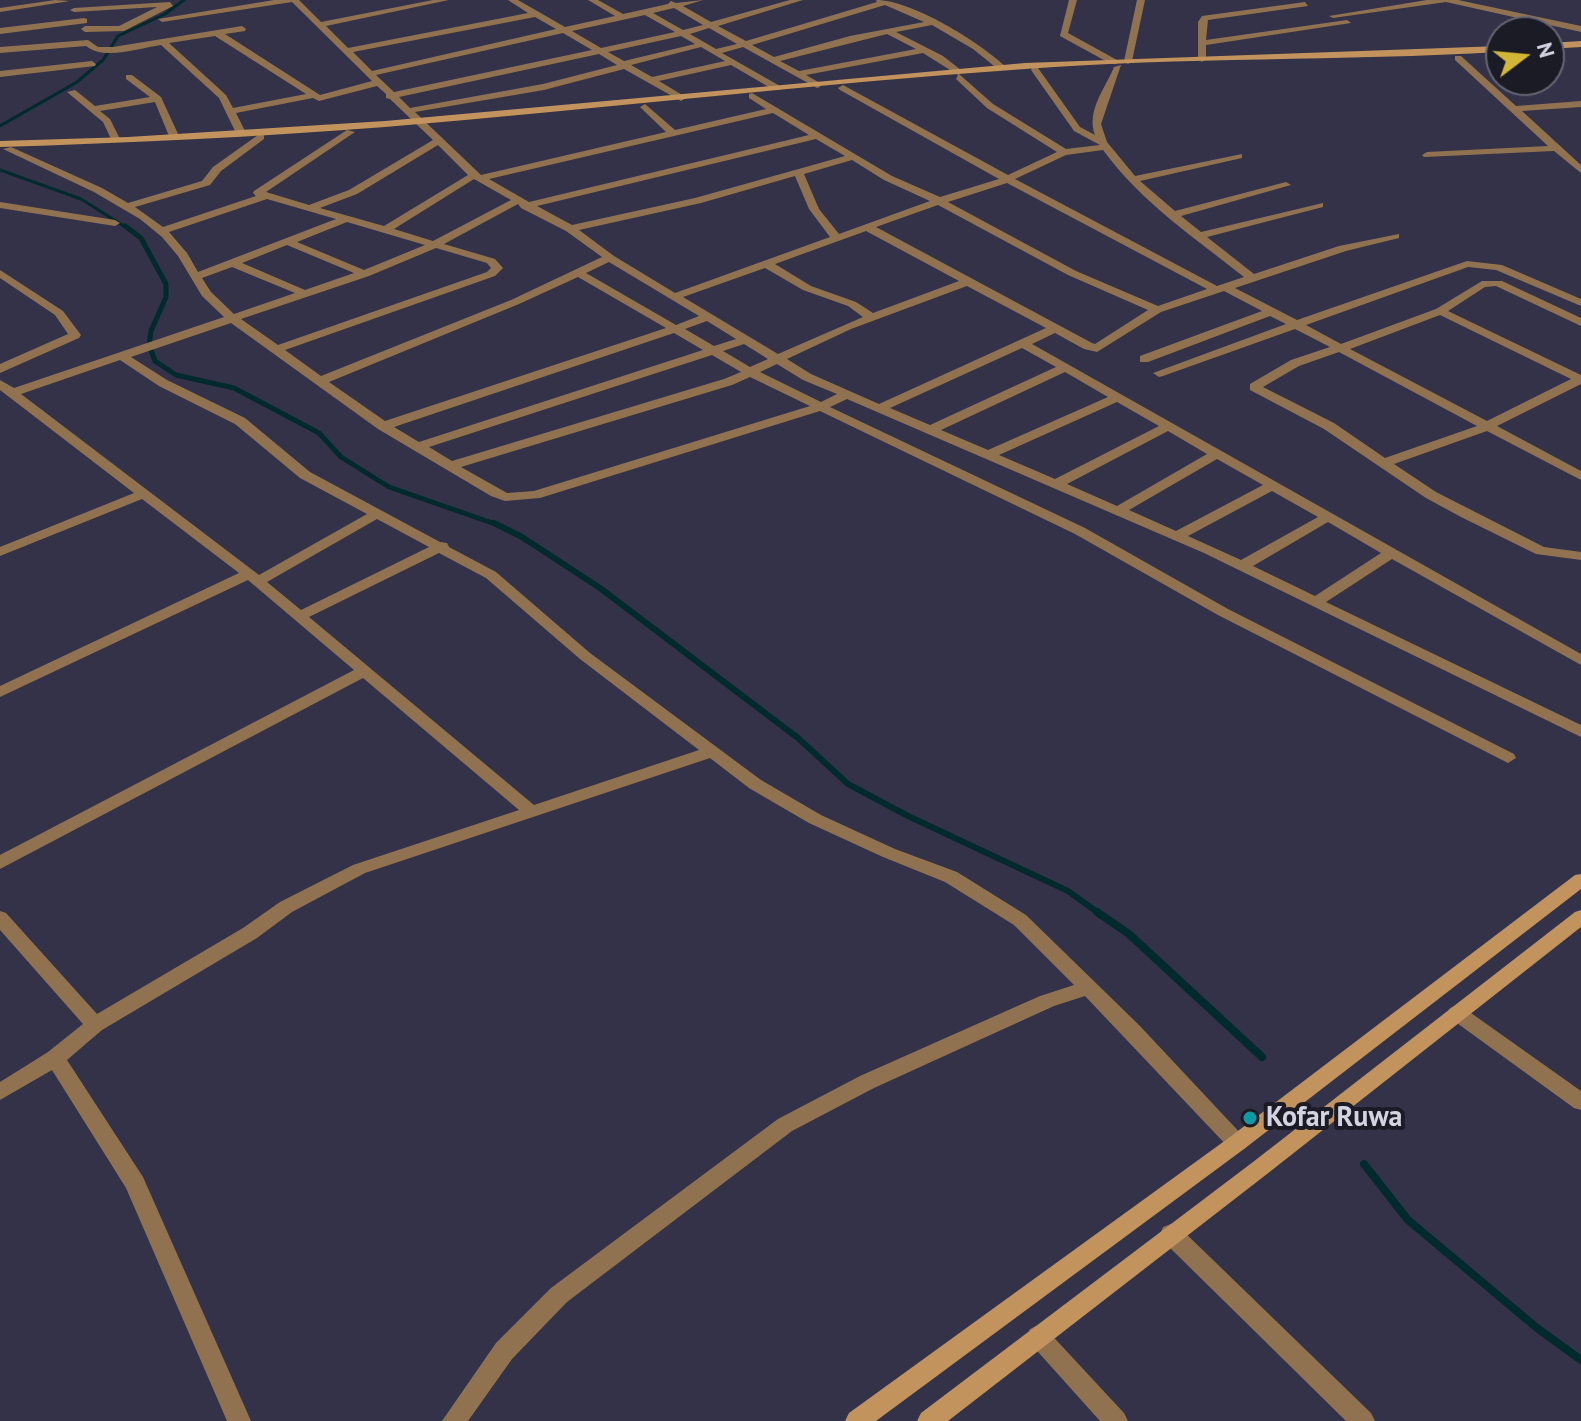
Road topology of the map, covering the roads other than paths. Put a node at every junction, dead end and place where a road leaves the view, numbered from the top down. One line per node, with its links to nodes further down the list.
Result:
1 (221, 0): 23 (street)
2 (293, 0): 23 (street); 31 (street)
3 (512, 0): 25 (street)
4 (592, 0): 27 (street)
5 (666, 0): 18 (street)
6 (699, 0): 18 (street)
7 (799, 0): 33 (street)
8 (1073, 0): 62 (street)
9 (1141, 0): 59 (street)
10 (1244, 0): 19 (street)
11 (1351, 0): 20 (street)
12 (1445, 0): 20 (street); 35 (street)
13 (66, 1): 21 (street); 22 (street)
14 (439, 1): 31 (street)
15 (883, 1): 29 (street); 32 (street)
16 (172, 2): 22 (street); 30 (street)
17 (1300, 2): 19 (street); 26 (street)
18 (676, 6): 24 (street); 33 (street)
19 (1273, 9): 46 (street)
20 (1377, 9): 26 (street)
21 (0, 10)
22 (74, 10): 30 (street)
23 (225, 10): 28 (street)
24 (646, 12): 27 (street); 41 (street)
25 (535, 14): 38 (street); 53 (street)
26 (1333, 16): 46 (street)
27 (622, 17): 38 (street)
28 (162, 19)
29 (931, 23): 39 (street); 64 (street)
30 (85, 25): 37 (street); 44 (street)
31 (319, 25): 53 (street)
32 (811, 25): 36 (street); 48 (street)
33 (710, 27): 41 (street); 48 (street)
34 (242, 29): 40 (street)
35 (1581, 29)
36 (824, 30)
37 (0, 31)
38 (566, 31): 50 (street); 67 (street)
39 (887, 31): 43 (street); 51 (street)
40 (218, 34): 45 (street); 77 (street)
41 (679, 34): 47 (street); 50 (street)
42 (837, 35): 43 (street)
43 (850, 39): 58 (street)
44 (88, 43): 45 (street); 49 (street)
45 (164, 43): 87 (street)
46 (1202, 43): 57 (street)
47 (700, 45): 54 (street); 63 (street)
48 (745, 45): 54 (street); 58 (street)
49 (0, 50)
50 (600, 50): 63 (street); 78 (street)
51 (925, 50): 68 (street); 69 (street)
52 (1485, 50): 57 (main road)
53 (346, 51): 67 (street)
54 (714, 52): 60 (street)
55 (1485, 57): 56 (main road)
56 (1458, 58): 62 (main road); 85 (street)
57 (1202, 59): 59 (main road)
58 (773, 60): 68 (street)
59 (1128, 61): 62 (main road)
60 (733, 62): 71 (street); 74 (street)
61 (92, 64): 66 (street)
62 (1116, 64): 64 (main road); 65 (main road); 90 (street)
63 (625, 65): 71 (street); 88 (street)
64 (1002, 68): 69 (main road)
65 (1035, 70): 69 (main road); 89 (street)
66 (0, 74)
67 (368, 74): 72 (street)
68 (799, 74): 73 (street)
69 (959, 74): 73 (main road); 75 (main road); 103 (street)
70 (129, 77): 81 (street)
71 (652, 80): 80 (street)
72 (376, 83): 77 (street); 78 (street)
73 (817, 85): 74 (main road)
74 (777, 88): 80 (main road)
75 (843, 88): 79 (main road); 111 (street)
76 (72, 92): 84 (street)
77 (314, 95): 87 (street)
78 (389, 96): 88 (street)
79 (752, 96): 83 (main road); 86 (street)
80 (681, 98): 91 (main road)
81 (158, 99): 84 (street); 95 (street)
82 (1581, 104): 85 (street)
83 (645, 107): 91 (main road); 94 (street)
84 (93, 109): 98 (street)
85 (1513, 109): 102 (street)
86 (773, 110): 94 (street); 96 (street)
87 (232, 111): 93 (street)
88 (406, 111): 91 (street)
89 (1072, 119): 90 (street); 100 (street)
90 (1097, 119): 100 (street)
91 (420, 124): 92 (main road); 93 (main road); 99 (street)
92 (350, 132): 97 (main road); 114 (street)
93 (241, 133): 95 (main road)
94 (674, 134): 110 (street)
95 (174, 136): 98 (main road)
96 (816, 136): 106 (street); 116 (street)
97 (261, 137): 101 (main road); 119 (street)
98 (115, 139): 101 (main road)
99 (438, 141): 110 (street); 121 (street)
100 (1104, 144): 103 (street); 112 (street)
101 (3, 147): 119 (street)
102 (1557, 148): 104 (street); 107 (street)
103 (1064, 152): 111 (street)
104 (1427, 155)
105 (1239, 156): 112 (street)
106 (853, 157): 109 (street); 115 (street)
107 (1575, 159): 108 (street)
108 (1581, 170)
109 (799, 173): 127 (street); 132 (street)
110 (477, 177): 116 (street); 129 (street)
111 (1008, 179): 115 (street); 144 (street)
112 (1134, 179): 123 (street)
113 (1286, 185): 123 (street)
114 (269, 195): 121 (street); 128 (street)
115 (939, 201): 126 (street); 148 (street)
116 (521, 204): 127 (street); 134 (street)
117 (0, 205): 120 (street)
118 (1319, 205): 130 (street)
119 (129, 206): 128 (street)
120 (13, 207): 122 (street); 125 (street)
121 (309, 208): 124 (street)
122 (0, 213)
123 (1172, 215): 130 (street)
124 (346, 219): 129 (street); 133 (street)
125 (115, 223)
126 (869, 228): 132 (street); 143 (street)
127 (570, 229): 135 (street)
128 (162, 231): 141 (street)
129 (384, 231): 134 (street)
130 (1199, 236): 142 (street)
131 (1395, 236): 142 (street)
132 (838, 239): 137 (street)
133 (291, 243): 136 (street); 139 (street)
134 (436, 247): 139 (street); 161 (street)
135 (610, 258): 140 (street); 146 (street)
136 (235, 264): 141 (street); 145 (street)
137 (767, 264): 146 (street); 153 (street)
138 (0, 273): 167 (street)
139 (365, 274): 145 (street)
140 (580, 274): 157 (street); 171 (street)
141 (195, 277): 152 (street)
142 (1252, 278): 144 (street)
143 (969, 281): 153 (street); 156 (street)
144 (1219, 288): 148 (street); 150 (street)
145 (306, 294): 152 (street)
146 (674, 297): 151 (street)
147 (1581, 303): 155 (street)
148 (1157, 310): 156 (street)
149 (1440, 311): 154 (street); 160 (street); 170 (street)
150 (1270, 312): 155 (street); 165 (street)
151 (708, 317): 157 (street); 158 (street)
152 (232, 318): 161 (street); 163 (street)
153 (872, 318): 164 (street)
154 (1581, 322)
155 (1295, 324): 160 (street); 169 (street)
156 (1056, 328): 159 (street)
157 (678, 329): 162 (street); 177 (street)
158 (745, 340): 162 (street); 164 (street)
159 (1022, 343): 166 (street); 176 (street)
160 (1341, 348): 179 (street); 184 (street)
161 (275, 350): 171 (street)
162 (713, 351): 168 (street); 181 (street)
163 (122, 356): 172 (street); 191 (street)
164 (777, 359): 168 (street); 173 (street)
165 (1144, 359)
166 (1067, 367): 174 (street); 180 (street)
167 (0, 369)
168 (750, 372): 175 (street); 185 (street)
169 (1159, 373)
170 (1581, 379): 179 (street)
171 (322, 380): 177 (street)
172 (6, 388): 189 (street)
173 (847, 394): 175 (street); 176 (street)
174 (1118, 397): 178 (street); 183 (street)
175 (818, 408): 185 (street); 207 (street)
176 (880, 408): 180 (street)
177 (383, 426): 181 (street)
178 (1167, 427): 182 (street); 187 (street)
179 (1486, 427): 184 (street); 186 (street)
180 (930, 430): 183 (street)
181 (417, 447): 185 (street)
182 (1218, 453): 188 (street); 190 (street)
183 (988, 455): 187 (street)
184 (1383, 463): 197 (street)
185 (450, 466)
186 (1581, 476)
187 (1056, 484): 190 (street)
188 (1273, 485): 192 (street); 193 (street)
189 (143, 494): 195 (street); 199 (street)
190 (1118, 511): 193 (street)
191 (376, 514): 194 (street); 199 (street)
192 (1327, 517): 196 (street); 198 (street)
193 (1177, 536): 198 (street)
194 (442, 546): 201 (street); 206 (street)
195 (0, 552)
196 (1392, 552): 200 (street); 202 (street)
197 (1581, 556)
198 (1242, 566): 200 (street)
199 (253, 578): 201 (street); 204 (street)
200 (1316, 602): 205 (street)
201 (298, 617): 203 (street)
202 (1581, 660)
203 (366, 670): 208 (street); 209 (street)
204 (0, 692)
205 (1581, 732)
206 (712, 752): 208 (street); 213 (street)
207 (1508, 758)
208 (532, 812): 215 (street)
209 (0, 863)
210 (1581, 880): 219 (main road)
211 (1581, 917): 214 (main road)
212 (0, 918): 215 (street)
213 (1089, 987): 219 (street); 223 (street)
214 (1457, 1013): 218 (street); 220 (main road)
215 (95, 1025): 216 (street)
216 (55, 1058): 217 (street); 222 (street)
217 (0, 1092)
218 (1581, 1102)
219 (1237, 1143): 224 (main road)
220 (1171, 1234): 221 (main road); 227 (street)
221 (1038, 1336): 225 (main road); 226 (street)
222 (239, 1421)
223 (454, 1421)
224 (857, 1421)
225 (929, 1421)
226 (1116, 1421)
227 (1363, 1421)

